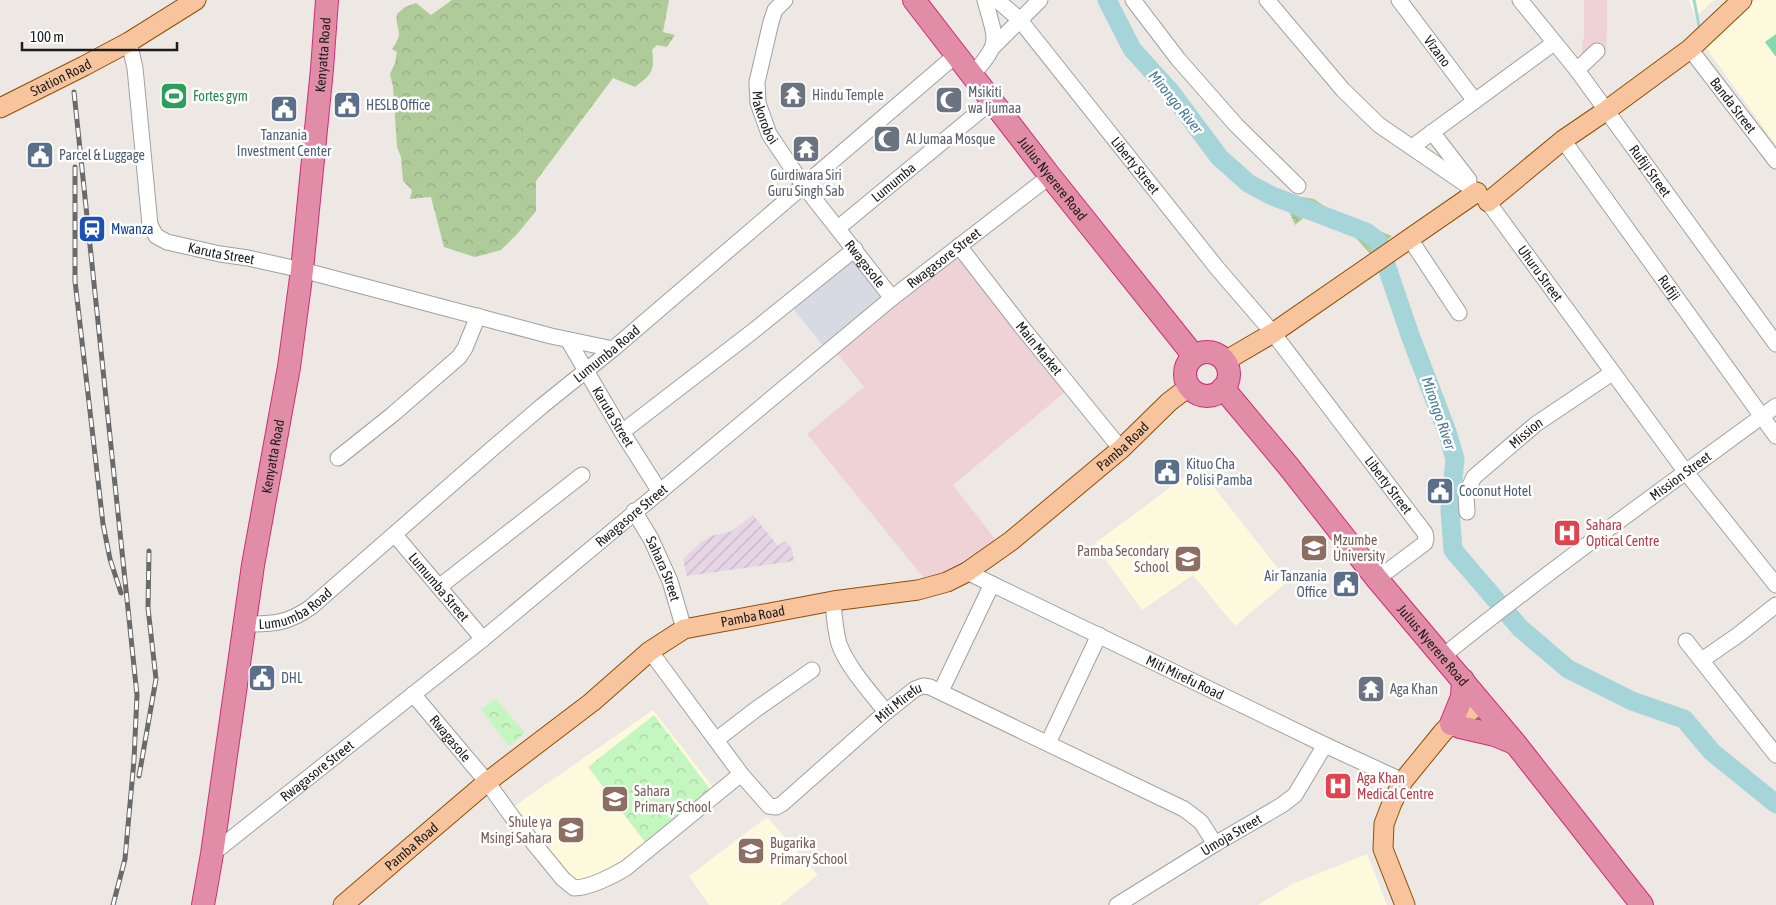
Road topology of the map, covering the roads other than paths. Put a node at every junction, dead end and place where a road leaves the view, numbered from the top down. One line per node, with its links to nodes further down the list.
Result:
1 (196, 0): 14 (main road, Station Road)
2 (914, 0): 19 (highway, Julius Nyerere Road)
3 (985, 0): 16 (street)
4 (997, 0): 13 (street, Liberty Street)
5 (1040, 0): 13 (street)
6 (1133, 0): 32 (street)
7 (1267, 0): 28 (street, Uhuru Street)
8 (1399, 0): 22 (street, Vizano)
9 (1520, 0): 15 (street, Rufiji Street)
10 (1742, 0): 17 (main road)
11 (328, 2): 38 (highway, Kenyatta Road)
12 (778, 3): 31 (street, Makoroboi)
13 (1019, 19): 16 (street); 42 (street, Liberty Street)
14 (129, 42): 24 (main road, Station Road); 38 (street, Karuta Street)
15 (1554, 43): 20 (street, Rufiji Street); 22 (street)
16 (994, 46): 21 (street)
17 (1690, 49): 25 (main road); 29 (street, Banda Street)
18 (1597, 51): 20 (street)
19 (956, 55): 21 (highway, Julius Nyerere Road); 31 (street, Lumumba Road)
20 (1577, 70): 25 (street, Rufiji Street)
21 (972, 75): 23 (highway, Julius Nyerere Road)
22 (1475, 101): 26 (street)
23 (992, 102): 30 (highway, Julius Nyerere Road); 34 (street, Lumumba)
24 (0, 108)
25 (1607, 110): 27 (main road); 44 (street, Rufiji Street)
26 (1432, 132): 28 (street); 33 (street)
27 (1563, 140): 33 (main road); 53 (street, Rufiji)
28 (1412, 147): 33 (street, Uhuru Street)
29 (1776, 161)
30 (1050, 176): 36 (street, Rwagasore Street); 46 (highway, Julius Nyerere Road)
31 (804, 186): 34 (street); 45 (street, Lumumba Road)
32 (1298, 186)
33 (1483, 197): 35 (main road); 49 (street, Uhuru Street)
34 (838, 228): 37 (street, Rwagasole)
35 (1404, 243): 40 (street); 42 (main road)
36 (959, 246): 39 (street, Rwagasore Street); 56 (street, Main Market)
37 (855, 249): 39 (street, Rwagasole); 54 (street)
38 (302, 270): 41 (street, Karuta Street); 71 (highway, Kenyatta Road)
39 (892, 298): 60 (street, Rwagasore Street)
40 (1459, 313)
41 (478, 316): 43 (street, Karuta Street); 57 (street)
42 (1273, 333): 47 (main road); 65 (street, Liberty Street)
43 (568, 340): 45 (street, Karuta Street); 48 (street, Karuta Street)
44 (1776, 344)
45 (613, 349): 48 (street, Lumumba Road)
46 (1194, 356): 47 (highway); 50 (highway)
47 (1225, 362): 51 (highway)
48 (586, 371): 54 (street, Karuta Street); 63 (street, Lumumba Road)
49 (1612, 373): 58 (street, Uhuru Street); 62 (street, Mission)
50 (1190, 386): 51 (highway); 56 (main road, Pamba Road)
51 (1223, 388): 65 (highway, Julius Nyerere Road)
52 (1776, 406): 53 (street, Mission Street)
53 (1761, 417): 55 (street, Rufiji); 58 (street, Mission Street)
54 (622, 432): 60 (street, Karuta Street)
55 (1776, 436)
56 (1121, 449): 64 (main road, Pamba Road)
57 (338, 458)
58 (1685, 471): 67 (street, Uhuru Street); 77 (street, Mission Street)
59 (582, 475): 68 (street)
60 (660, 492): 61 (street, Rwagasore Street)
61 (634, 511): 72 (street, Sahara Street); 74 (street, Rwagasore Street)
62 (1467, 512)
63 (395, 535): 68 (street, Lumumba Street); 71 (street, Lumumba Road)
64 (967, 572): 66 (street, Miti Mirefu Road); 69 (main road, Pamba Road)
65 (1377, 579): 77 (highway, Julius Nyerere Road)
66 (992, 584): 73 (street, Miti Mirefu Road); 81 (street)
67 (1776, 585)
68 (439, 586): 74 (street, Lumumba Street)
69 (833, 601): 72 (main road, Pamba Road); 84 (street)
70 (1776, 605): 78 (street)
71 (245, 624): 95 (highway, Kenyatta Road)
72 (684, 629): 76 (main road, Pamba Road)
73 (1099, 635): 87 (street); 89 (street, Miti Mirefu Road)
74 (483, 639): 82 (street, Rwagasore Street)
75 (1686, 641): 78 (street)
76 (650, 651): 86 (street, Miti Mirefu); 93 (main road, Pamba Road)
77 (1442, 656): 80 (highway, Julius Nyerere Road)
78 (1702, 660): 90 (street)
79 (812, 670): 86 (street)
80 (1463, 680): 83 (highway, Julius Nyerere Road); 85 (highway)
81 (941, 692): 84 (street, Miti Mirefu); 87 (street, Miti Mirefu)
82 (413, 694): 93 (street, Rwagasole); 95 (street, Rwagasore Street)
83 (1487, 708): 85 (main road); 88 (highway, Julius Nyerere Road)
84 (886, 712): 91 (street, Miti Mirefu)
85 (1456, 726): 88 (highway); 92 (main road)
86 (716, 740): 91 (street, Miti Mirefu)
87 (1048, 743): 94 (street, Miti Mirefu)
88 (1515, 743): 100 (highway, Julius Nyerere Road)
89 (1325, 745): 92 (street, Miti Mirefu Road); 94 (street, Umoja Street)
90 (1776, 755)
91 (741, 774): 93 (street, Rwagasole)
92 (1403, 781): 99 (main road)
93 (487, 782): 97 (main road, Pamba Road)
94 (1215, 844): 98 (street, Umoja Street)
95 (212, 854): 96 (highway, Kenyatta Road)
96 (203, 905)
97 (343, 905)
98 (1116, 905)
99 (1404, 905)
100 (1642, 905)

